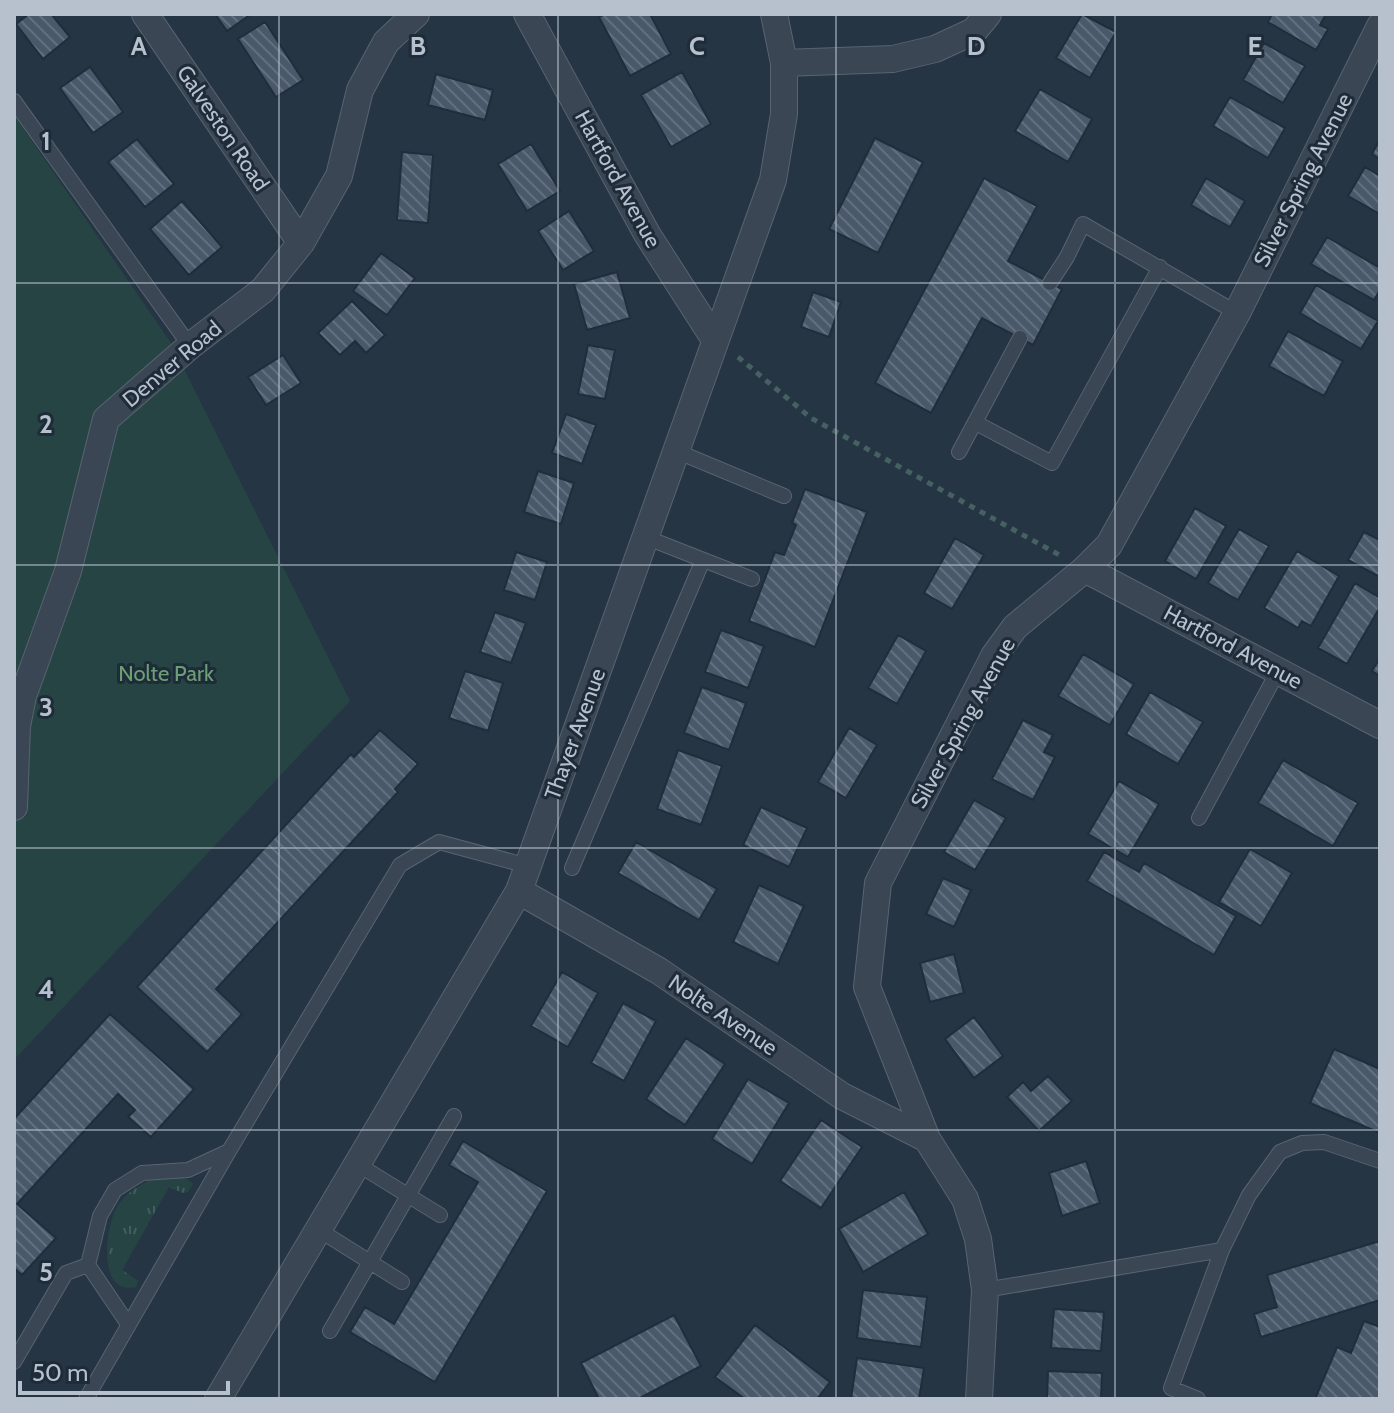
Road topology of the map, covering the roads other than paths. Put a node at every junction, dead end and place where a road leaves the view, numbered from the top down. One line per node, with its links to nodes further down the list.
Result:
1 (145, 14): 9 (street, Galveston Road)
2 (416, 14): 9 (street, Denver Road)
3 (527, 14): 14 (street, Hartford Avenue)
4 (774, 14): 7 (street, Thayer Avenue)
5 (988, 14): 7 (street)
6 (1380, 26): 12 (street, Silver Spring Avenue)
7 (784, 63): 14 (street, Thayer Avenue)
8 (14, 101): 15 (lane)
9 (301, 243): 15 (street, Denver Road)
10 (1160, 267): 11 (lane); 12 (lane); 16 (lane)
11 (1050, 283)
12 (1237, 313): 22 (street, Silver Spring Avenue)
13 (1020, 338): 16 (lane)
14 (715, 340): 17 (street, Thayer Avenue)
15 (190, 346): 26 (street, Denver Road)
16 (976, 423): 18 (lane)
17 (676, 451): 19 (lane); 20 (street, Thayer Avenue)
18 (959, 452)
19 (784, 496)
20 (645, 537): 21 (lane); 29 (street, Thayer Avenue)
21 (703, 560): 23 (lane); 28 (lane)
22 (1085, 569): 24 (street, Hartford Avenue); 31 (street, Silver Spring Avenue)
23 (752, 579)
24 (1278, 671): 25 (street, Hartford Avenue); 27 (lane)
25 (1380, 725)
26 (14, 807)
27 (1199, 818)
28 (572, 868)
29 (523, 878): 31 (street, Nolte Avenue); 32 (lane); 34 (street, Thayer Avenue)
30 (454, 1116): 35 (lane)
31 (927, 1139): 42 (street, Silver Spring Avenue)
32 (229, 1151): 40 (lane); 43 (lane)
33 (1380, 1161): 38 (lane)
34 (357, 1164): 35 (lane); 37 (street, Thayer Avenue)
35 (408, 1195): 36 (lane); 39 (lane)
36 (440, 1215)
37 (319, 1230): 39 (lane); 47 (street, Thayer Avenue)
38 (1222, 1250): 42 (lane); 49 (lane)
39 (370, 1262): 41 (lane); 44 (lane)
40 (88, 1265): 43 (lane); 45 (lane)
41 (402, 1282)
42 (985, 1290): 48 (street, Silver Spring Avenue)
43 (128, 1324): 46 (lane)
44 (330, 1331)
45 (14, 1362)
46 (86, 1399)
47 (218, 1399)
48 (979, 1399)
49 (1198, 1399)

